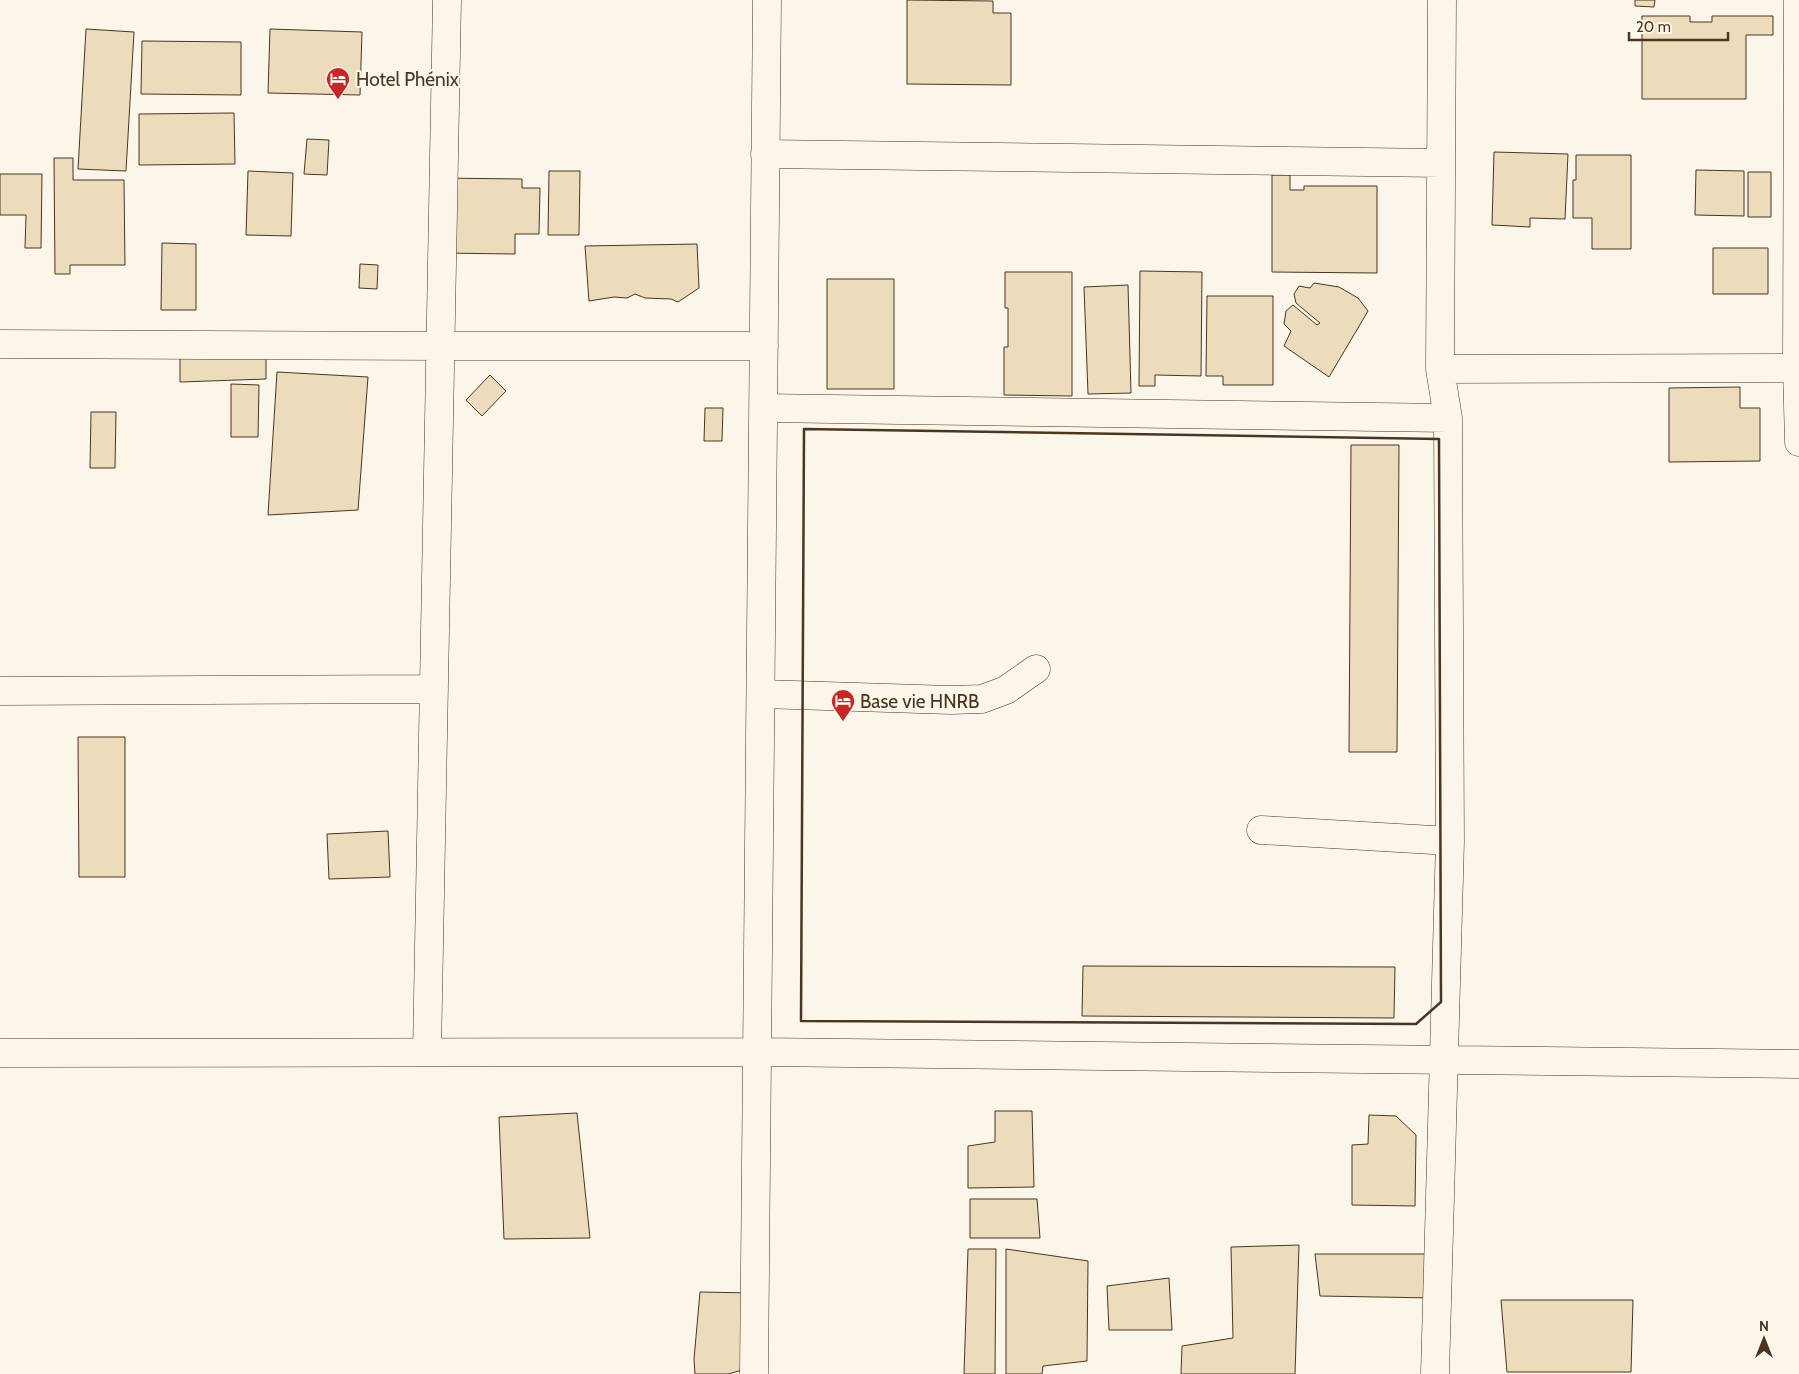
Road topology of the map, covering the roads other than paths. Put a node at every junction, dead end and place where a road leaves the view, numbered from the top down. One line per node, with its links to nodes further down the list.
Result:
1 (447, 0): 8 (street)
2 (767, 0): 5 (street)
3 (1442, 0): 6 (street)
4 (1798, 11): 10 (street)
5 (765, 154): 6 (street); 9 (street)
6 (1441, 163): 11 (street)
7 (0, 344): 8 (street)
8 (440, 346): 9 (street); 16 (street)
9 (764, 346): 12 (street)
10 (1798, 368): 11 (street); 14 (street)
11 (1440, 369): 13 (street)
12 (764, 408): 13 (street); 18 (street)
13 (1448, 418): 20 (street)
14 (1799, 442)
15 (1036, 669): 18 (street)
16 (434, 689): 17 (street); 21 (street)
17 (0, 691)
18 (761, 694): 22 (street)
19 (1261, 830): 20 (street)
20 (1450, 841): 24 (street)
21 (427, 1052): 22 (street); 23 (street)
22 (757, 1052): 24 (street); 26 (street)
23 (0, 1053)
24 (1443, 1060): 25 (street); 27 (street)
25 (1799, 1064)
26 (754, 1374)
27 (1434, 1374)

